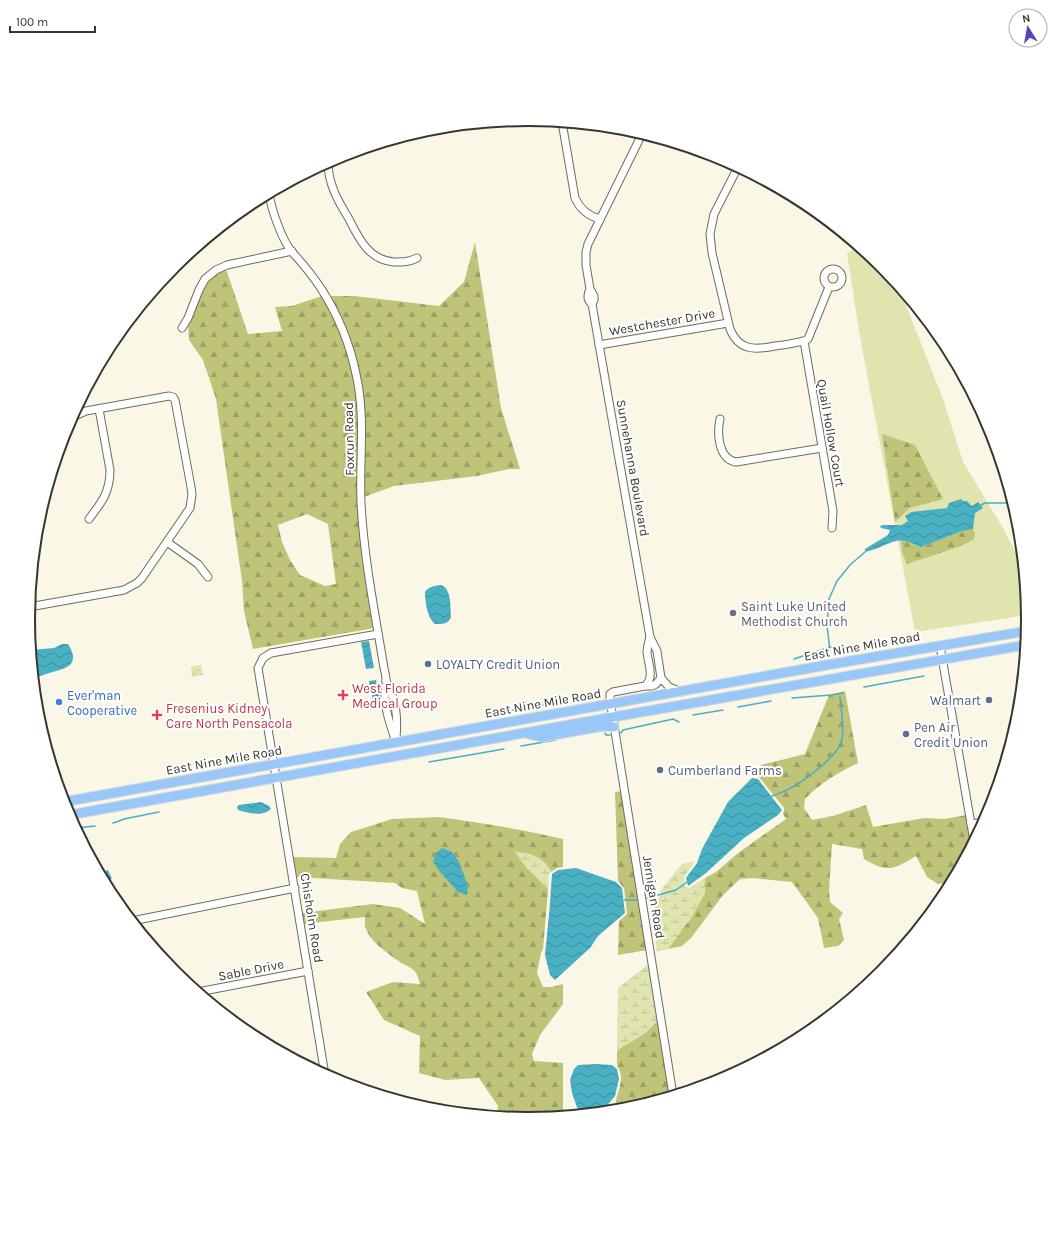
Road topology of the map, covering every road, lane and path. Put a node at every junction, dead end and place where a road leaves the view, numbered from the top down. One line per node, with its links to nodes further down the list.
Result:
1 (563, 127): 6 (street)
2 (640, 139): 6 (street, Sunnehanna Boulevard)
3 (328, 169): 8 (street)
4 (735, 172): 10 (street)
5 (271, 199): 7 (street, Foxrun Road)
6 (600, 219): 13 (street, Sunnehanna Boulevard)
7 (292, 252): 11 (street); 24 (street, Foxrun Road)
8 (417, 258)
9 (829, 287): 12 (street)
10 (728, 323): 12 (street); 13 (street, Westchester Drive)
11 (182, 328)
12 (804, 342): 17 (street, Quail Hollow Court)
13 (599, 345): 25 (street, Sunnehanna Boulevard)
14 (99, 409): 15 (street); 18 (street); 20 (street)
15 (81, 413)
16 (720, 419): 17 (street)
17 (822, 448): 19 (street, Quail Hollow Court)
18 (89, 519)
19 (832, 528)
20 (168, 542): 21 (street); 22 (street)
21 (208, 577)
22 (35, 606)
23 (1021, 632): 27 (main road, East Nine Mile Road)
24 (378, 634): 40 (street, Foxrun Road); 41 (street, Chisholm Road)
25 (650, 636): 31 (street, Sunnehanna Boulevard); 33 (street, Sunnehanna Boulevard)
26 (1020, 643): 29 (main road)
27 (940, 646): 30 (street); 32 (main road, East Nine Mile Road)
28 (1020, 647): 29 (main road, East Nine Mile Road)
29 (959, 656): 30 (main road, East Nine Mile Road)
30 (943, 659): 36 (main road, East Nine Mile Road); 47 (street)
31 (661, 678): 33 (street); 34 (street)
32 (738, 681): 34 (main road, East Nine Mile Road); 36 (main road)
33 (645, 686): 35 (street)
34 (681, 692): 35 (main road, East Nine Mile Road)
35 (610, 704): 36 (street, Jernigan Road); 40 (main road, East Nine Mile Road)
36 (612, 718): 37 (street, Jernigan Road); 38 (main road, East Nine Mile Road)
37 (614, 727): 38 (main road); 54 (street, Jernigan Road)
38 (525, 733): 39 (main road, East Nine Mile Road)
39 (512, 736): 40 (main road); 42 (main road, East Nine Mile Road)
40 (396, 742): 41 (main road, East Nine Mile Road); 42 (main road)
41 (273, 764): 43 (street, Chisholm Road); 44 (main road, East Nine Mile Road)
42 (298, 774): 43 (main road, East Nine Mile Road)
43 (276, 778): 45 (main road, East Nine Mile Road); 49 (street, Chisholm Road)
44 (70, 801)
45 (76, 814)
46 (976, 823): 47 (street)
47 (971, 824): 48 (street)
48 (972, 832)
49 (295, 888): 50 (street); 51 (street, Chisholm Road)
50 (138, 920)
51 (308, 971): 52 (street, Sable Drive); 53 (street, Chisholm Road)
52 (204, 991)
53 (325, 1068)
54 (672, 1090)

